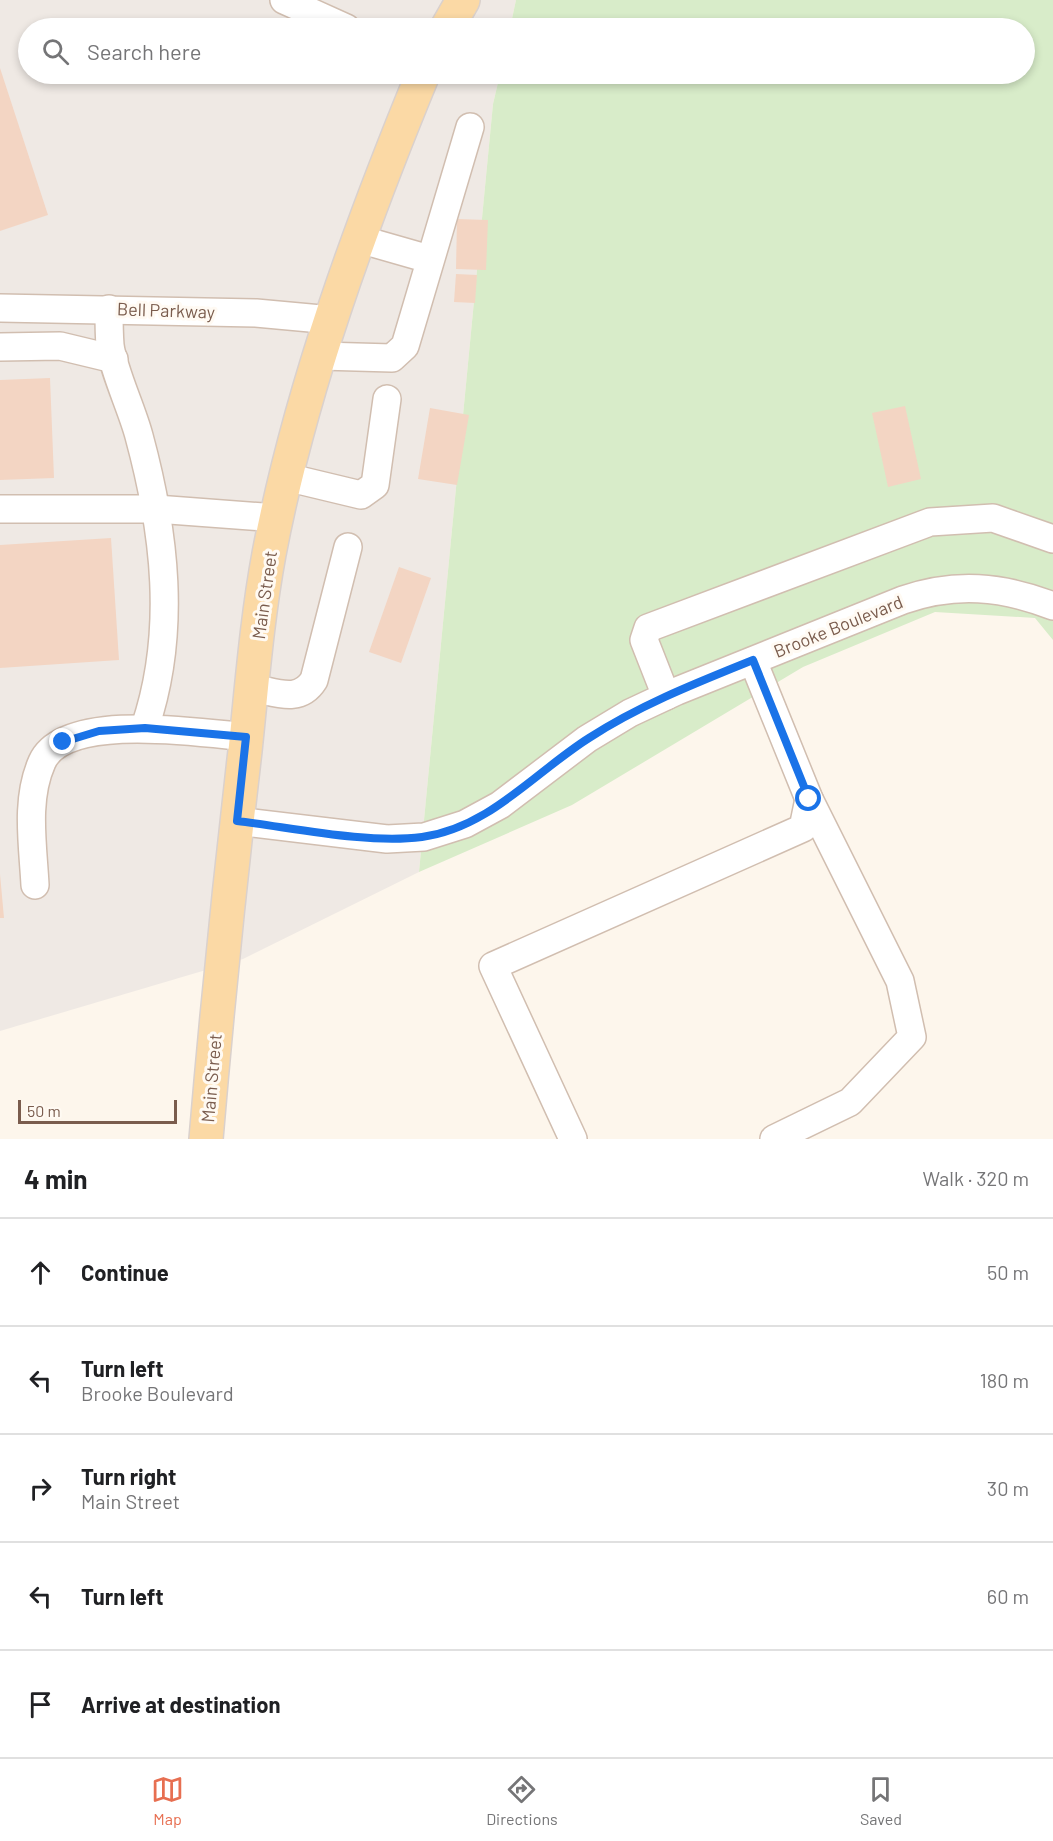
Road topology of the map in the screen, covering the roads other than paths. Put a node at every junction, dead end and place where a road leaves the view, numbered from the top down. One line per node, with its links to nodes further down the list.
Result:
1 (284, 0): 3 (street)
2 (463, 0): 4 (main road)
3 (324, 18)
4 (453, 18)
5 (419, 84): 7 (main road, Main Street)
6 (470, 127): 8 (street)
7 (359, 239): 8 (street); 11 (main road, Main Street)
8 (429, 259): 13 (street)
9 (0, 308): 10 (street, Bell Parkway)
10 (109, 309): 11 (street, Bell Parkway); 14 (street)
11 (332, 320): 13 (main road, Main Street)
12 (0, 346): 14 (street)
13 (321, 356): 16 (main road, Main Street)
14 (114, 359): 18 (street)
15 (387, 399): 16 (street)
16 (286, 477): 19 (main road, Main Street)
17 (0, 509): 18 (street)
18 (156, 509): 19 (street); 26 (street)
19 (277, 518): 24 (main road, Main Street)
20 (1053, 539): 25 (street)
21 (348, 547): 24 (street)
22 (1053, 606): 23 (street, Brooke Boulevard)
23 (753, 660): 25 (street, Brooke Boulevard); 28 (street)
24 (252, 688): 27 (main road, Main Street)
25 (666, 696): 29 (street, Brooke Boulevard)
26 (145, 728): 27 (street); 30 (street)
27 (246, 737): 29 (main road, Main Street)
28 (809, 799): 32 (street); 33 (street)
29 (237, 821): 31 (main road, Main Street)
30 (35, 885)
31 (206, 1139)
32 (573, 1139)
33 (774, 1139)

